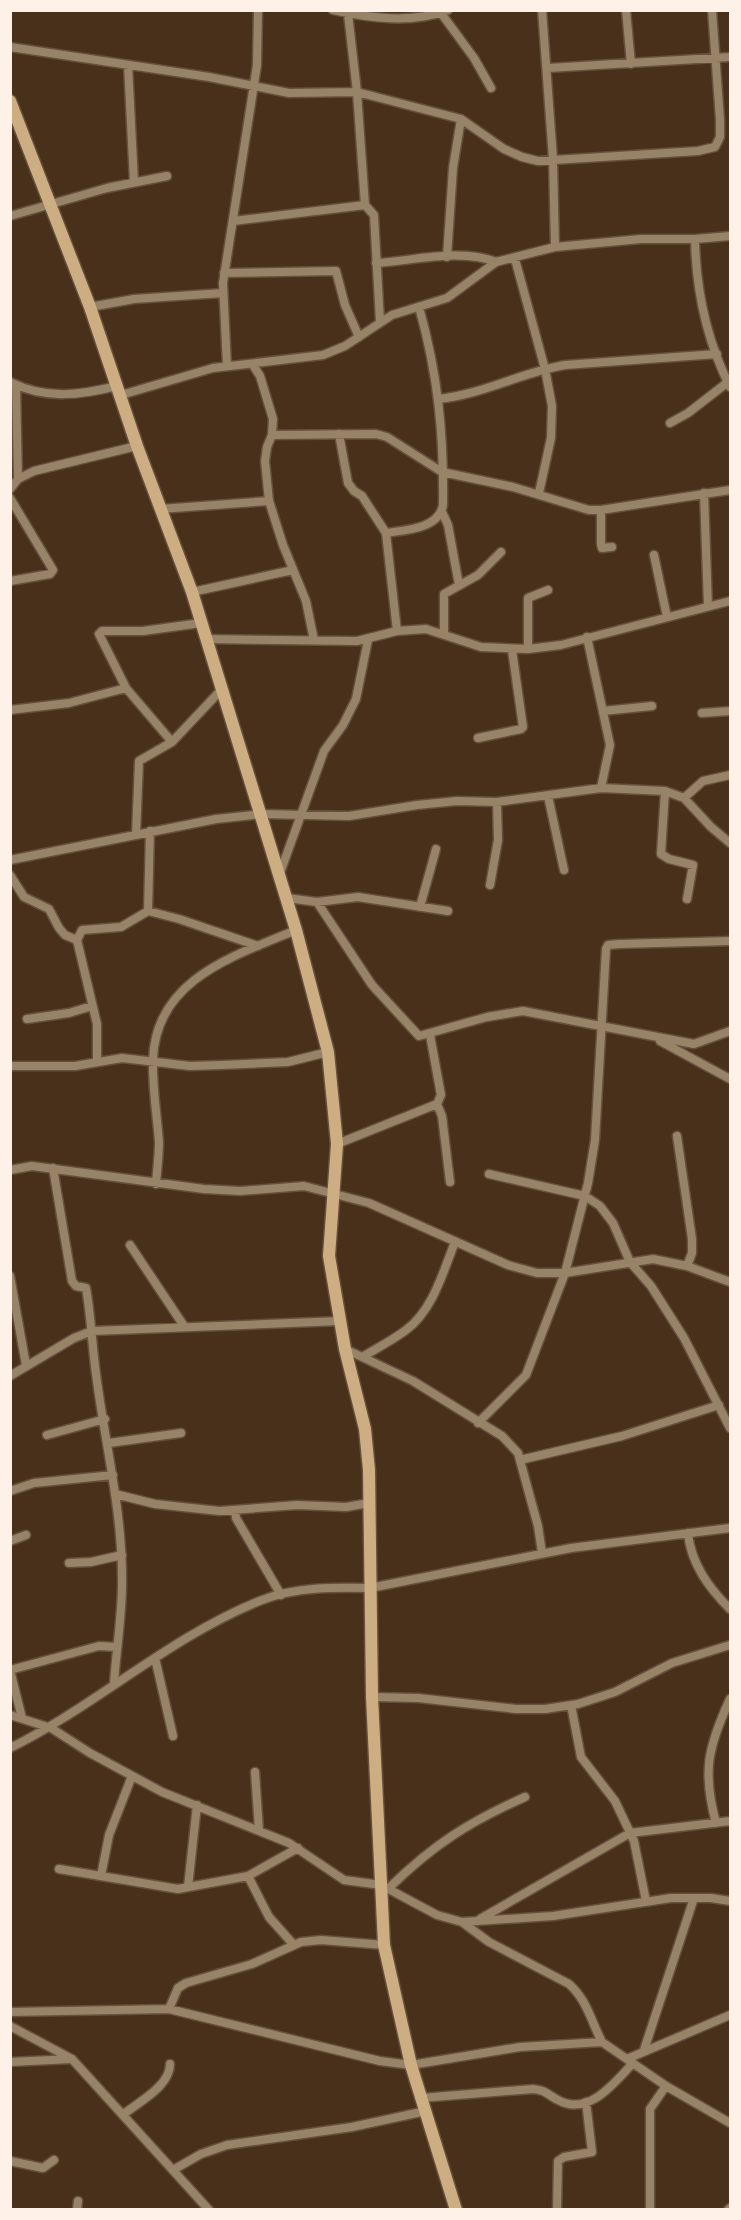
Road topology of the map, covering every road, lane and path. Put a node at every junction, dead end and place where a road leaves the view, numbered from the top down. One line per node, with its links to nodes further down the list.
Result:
1 (258, 10): 14 (street)
2 (333, 10): 7 (street)
3 (542, 10): 13 (street)
4 (626, 10): 12 (street)
5 (712, 10): 10 (street)
6 (445, 12): 7 (street); 15 (street)
7 (348, 14): 16 (street)
8 (10, 47): 11 (street)
9 (730, 57): 10 (street)
10 (717, 58): 12 (street); 19 (street)
11 (128, 64): 14 (street); 21 (street)
12 (631, 64): 13 (street)
13 (548, 68): 19 (street)
14 (254, 87): 16 (street); 25 (street)
15 (491, 88)
16 (357, 92): 18 (street); 23 (street)
17 (10, 101): 22 (street)
18 (461, 119): 19 (street); 29 (street)
19 (553, 159): 28 (street)
20 (167, 176): 21 (street)
21 (134, 182): 22 (street)
22 (49, 203): 24 (street); 35 (street)
23 (365, 205): 25 (street); 32 (street)
24 (10, 216)
25 (233, 220): 33 (street)
26 (730, 236): 27 (street)
27 (695, 239): 28 (street); 39 (street)
28 (555, 247): 30 (street)
29 (447, 257): 31 (street); 32 (street)
30 (515, 259): 31 (street); 42 (street)
31 (496, 262): 36 (street)
32 (376, 263): 37 (street)
33 (224, 273): 34 (street); 38 (street)
34 (223, 293): 35 (street); 41 (street)
35 (90, 307): 45 (street)
36 (419, 307): 37 (street); 46 (street)
37 (380, 322): 38 (street)
38 (358, 337): 40 (street)
39 (717, 354): 42 (street); 44 (street)
40 (253, 364): 41 (street); 49 (street)
41 (227, 366): 45 (street)
42 (545, 369): 46 (street); 55 (street)
43 (13, 384): 45 (street); 52 (street)
44 (729, 384): 47 (street)
45 (119, 390): 50 (street)
46 (439, 399): 51 (street)
47 (669, 423)
48 (339, 434): 49 (street); 51 (street); 62 (street)
49 (272, 435): 58 (street)
50 (137, 446): 52 (street); 59 (street)
51 (442, 472): 55 (street); 61 (street)
52 (18, 479): 53 (street)
53 (10, 489)
54 (730, 490): 56 (street)
55 (539, 493): 60 (street)
56 (704, 493): 60 (street); 72 (street)
57 (10, 498): 67 (street)
58 (268, 501): 59 (street); 66 (street)
59 (160, 508): 70 (street)
60 (601, 510): 63 (street)
61 (442, 512): 62 (street); 68 (street)
62 (386, 533): 75 (street)
63 (612, 547)
64 (501, 552): 68 (street)
65 (654, 555): 73 (street)
66 (294, 570): 70 (street); 79 (street)
67 (10, 580)
68 (459, 585): 76 (street)
69 (548, 590): 81 (street)
70 (192, 592): 74 (street)
71 (730, 601): 72 (street)
72 (708, 606): 73 (street)
73 (667, 617): 77 (street)
74 (201, 623): 78 (street); 83 (street)
75 (397, 631): 76 (street); 80 (street)
76 (444, 633): 82 (street)
77 (587, 637): 81 (street); 87 (street)
78 (206, 639): 79 (street); 84 (street)
79 (314, 640): 80 (street)
80 (368, 640): 99 (street)
81 (528, 649): 82 (street)
82 (512, 650): 90 (street)
83 (126, 688): 86 (street); 91 (street)
84 (222, 689): 91 (street); 98 (street)
85 (652, 706): 87 (street)
86 (10, 710)
87 (603, 711): 93 (street)
88 (730, 711): 89 (street)
89 (702, 712)
90 (478, 738)
91 (171, 742): 101 (street)
92 (730, 775): 96 (street)
93 (601, 788): 94 (street); 95 (street)
94 (665, 792): 96 (street); 110 (street)
95 (548, 795): 97 (street); 105 (street)
96 (684, 798): 102 (street)
97 (496, 802): 99 (street); 108 (street)
98 (262, 814): 99 (street); 100 (street); 106 (street)
99 (301, 814): 106 (street)
100 (150, 831): 101 (street); 113 (street)
101 (136, 835): 104 (street)
102 (730, 843)
103 (436, 849): 112 (street)
104 (10, 860)
105 (564, 870)
106 (280, 873): 109 (street)
107 (10, 875): 116 (street)
108 (490, 885)
109 (287, 898): 111 (street); 115 (street)
110 (687, 899)
111 (317, 902): 112 (street); 123 (street)
112 (420, 907): 114 (street)
113 (148, 911): 116 (street); 118 (street)
114 (448, 911)
115 (296, 930): 118 (street); 125 (street)
116 (77, 940): 119 (street)
117 (730, 941): 121 (street)
118 (258, 946): 127 (street)
119 (92, 1006): 120 (street); 126 (street)
120 (27, 1019)
121 (602, 1027): 123 (street); 124 (street); 139 (street)
122 (730, 1031): 124 (street)
123 (430, 1035): 130 (street)
124 (655, 1038): 129 (street)
125 (328, 1053): 127 (street); 132 (street)
126 (97, 1061): 127 (street); 128 (street)
127 (152, 1061): 137 (street)
128 (10, 1066)
129 (730, 1079)
130 (437, 1104): 132 (street); 136 (street)
131 (677, 1136): 143 (street)
132 (337, 1144): 138 (street)
133 (53, 1168): 134 (street); 137 (street); 149 (street)
134 (10, 1170)
135 (489, 1174): 139 (street)
136 (450, 1182)
137 (156, 1184): 138 (street)
138 (331, 1192): 140 (street); 147 (street)
139 (585, 1196): 142 (street); 144 (street)
140 (455, 1242): 144 (street); 151 (street)
141 (130, 1245): 148 (street)
142 (630, 1262): 143 (street); 144 (street); 154 (street)
143 (687, 1266): 146 (street)
144 (565, 1273): 156 (street)
145 (10, 1276): 152 (street)
146 (730, 1282)
147 (340, 1321): 148 (street); 150 (street)
148 (184, 1326): 149 (street)
149 (92, 1331): 152 (street); 155 (street)
150 (345, 1350): 151 (street); 165 (street)
151 (363, 1357): 156 (street)
152 (26, 1365): 153 (street)
153 (10, 1376)
154 (719, 1405): 157 (street); 161 (street)
155 (105, 1419): 159 (street); 160 (street)
156 (478, 1423): 161 (street)
157 (730, 1428)
158 (181, 1433): 160 (street)
159 (47, 1435)
160 (109, 1443): 162 (street)
161 (520, 1460): 171 (street)
162 (112, 1475): 163 (street); 164 (street)
163 (10, 1491)
164 (115, 1494): 166 (street); 172 (street)
165 (369, 1503): 166 (street); 174 (street)
166 (235, 1510): 175 (street)
167 (730, 1528): 168 (street)
168 (688, 1533): 171 (street); 176 (street)
169 (26, 1535): 170 (street)
170 (10, 1541)
171 (542, 1554): 174 (street)
172 (122, 1555): 173 (street); 178 (street)
173 (69, 1563)
174 (370, 1588): 175 (street); 181 (street)
175 (281, 1595): 179 (street)
176 (730, 1609)
177 (730, 1645): 183 (street)
178 (117, 1647): 180 (street); 185 (street)
179 (156, 1658): 180 (street); 187 (street)
180 (114, 1684): 186 (street)
181 (372, 1697): 183 (street); 201 (street)
182 (730, 1699): 194 (street)
183 (571, 1705): 196 (street)
184 (10, 1715): 185 (street)
185 (22, 1718): 186 (street)
186 (51, 1728): 188 (street); 190 (street)
187 (173, 1736)
188 (10, 1748)
189 (255, 1772): 195 (street)
190 (132, 1776): 192 (street); 199 (street)
191 (525, 1797): 201 (street)
192 (196, 1805): 195 (street); 202 (street)
193 (730, 1821): 194 (street)
194 (716, 1823): 196 (street)
195 (259, 1830): 197 (street)
196 (630, 1833): 204 (street); 206 (street)
197 (298, 1848): 200 (street); 201 (street)
198 (59, 1869): 199 (street)
199 (101, 1876): 202 (street)
200 (248, 1876): 202 (street); 208 (street)
201 (385, 1886): 207 (street); 209 (street)
202 (188, 1887)
203 (694, 1898): 204 (street); 205 (street); 215 (street)
204 (646, 1901): 206 (street)
205 (730, 1901)
206 (480, 1919): 207 (street)
207 (462, 1922): 214 (street)
208 (293, 1944): 209 (street); 210 (street)
209 (384, 1945): 220 (street)
210 (169, 2009): 211 (street); 220 (street)
211 (10, 2012)
212 (730, 2015): 215 (street)
213 (10, 2026): 216 (street)
214 (602, 2042): 217 (street); 220 (street)
215 (644, 2050): 217 (street)
216 (72, 2059): 218 (street); 225 (street)
217 (630, 2061): 221 (street); 223 (street)
218 (10, 2062)
219 (170, 2064): 225 (street)
220 (411, 2065): 222 (street)
221 (666, 2086): 226 (street); 233 (street)
222 (421, 2098): 223 (street); 224 (street)
223 (586, 2102): 232 (street)
224 (426, 2111): 229 (street); 231 (street)
225 (124, 2114): 229 (street)
226 (730, 2123)
227 (54, 2160): 228 (street)
228 (10, 2161)
229 (173, 2170): 230 (street)
230 (209, 2210)
231 (456, 2210)
232 (557, 2210)
233 (650, 2210)

